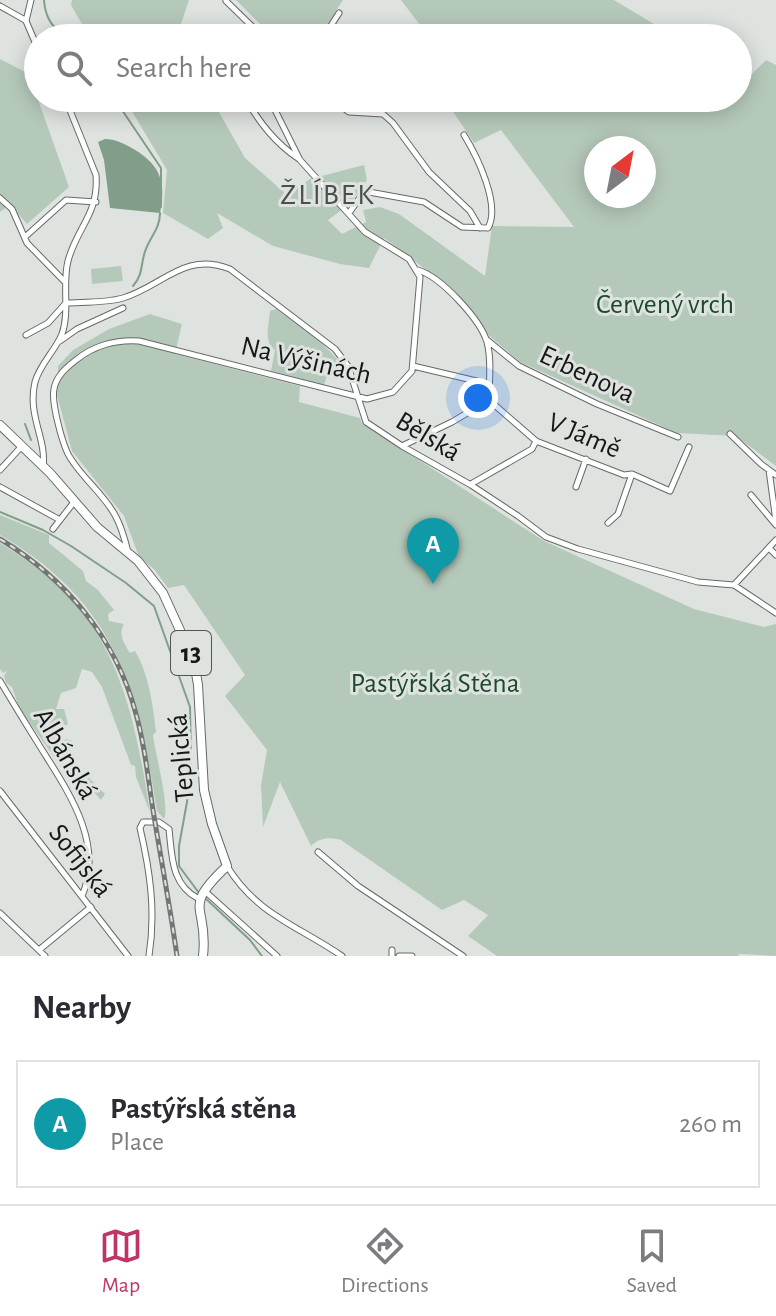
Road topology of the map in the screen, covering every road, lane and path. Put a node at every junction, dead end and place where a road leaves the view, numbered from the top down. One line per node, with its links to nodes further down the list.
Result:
1 (31, 0): 5 (street)
2 (226, 1): 7 (street)
3 (0, 6): 5 (street)
4 (339, 13): 8 (street)
5 (26, 21): 6 (street)
6 (27, 24)
7 (250, 24)
8 (332, 24)
9 (71, 112): 16 (street)
10 (254, 112): 14 (street)
11 (276, 112): 14 (street)
12 (349, 112): 18 (street)
13 (464, 135): 18 (street)
14 (300, 160): 17 (street)
15 (0, 198): 19 (street)
16 (96, 202): 19 (street); 21 (street)
17 (347, 211): 18 (street); 20 (street)
18 (480, 228)
19 (25, 237): 21 (street)
20 (417, 270): 25 (street, Erbenova); 27 (street, Na Výšinách)
21 (66, 282): 22 (street)
22 (66, 303): 24 (street); 26 (street); 29 (street, Bělská)
23 (123, 308): 26 (street)
24 (26, 335)
25 (487, 340): 28 (street); 33 (street, Erbenova)
26 (59, 341): 39 (street)
27 (413, 366): 28 (street); 29 (street, Na Výšinách)
28 (489, 384): 30 (street)
29 (357, 399): 35 (street, Bělská); 55 (street, Na Výšinách)
30 (489, 400): 34 (street, V Jámě); 35 (street)
31 (0, 425): 36 (main road, Teplická / 13)
32 (730, 434): 41 (street)
33 (678, 437)
34 (536, 441): 38 (street, V Jámě); 44 (street)
35 (402, 446): 44 (street, Bělská)
36 (21, 447): 39 (main road, Teplická / 13); 40 (street)
37 (689, 447): 42 (street, V Jámě)
38 (586, 459): 42 (street, V Jámě); 46 (street)
39 (43, 467): 48 (main road, Teplická / 13)
40 (0, 470)
41 (769, 470): 43 (street); 51 (street)
42 (632, 474): 50 (street)
43 (776, 475)
44 (471, 485): 57 (street, Bělská)
45 (0, 487): 49 (street)
46 (576, 487)
47 (751, 495): 51 (street)
48 (74, 502): 49 (street); 55 (main road, Teplická / 13)
49 (60, 520): 52 (street)
50 (608, 523)
51 (776, 523)
52 (53, 529)
53 (776, 540): 54 (street)
54 (770, 549): 56 (street); 57 (street)
55 (128, 553): 62 (main road, Teplická / 13)
56 (776, 555)
57 (734, 585): 58 (street, Bělská)
58 (776, 613)
59 (0, 681): 64 (street, Albánská)
60 (0, 791): 64 (street, Sofijská)
61 (318, 852): 76 (street)
62 (227, 866): 63 (main road); 73 (street, Teplická)
63 (202, 895): 70 (street); 71 (main road); 72 (street)
64 (82, 896): 65 (street, Sofijská)
65 (91, 907): 67 (street); 69 (street, Sofijská)
66 (0, 913): 67 (street)
67 (39, 950): 68 (street)
68 (45, 956)
69 (128, 956)
70 (149, 956)
71 (203, 956)
72 (277, 956)
73 (342, 956)
74 (399, 956): 75 (street)
75 (412, 956)
76 (463, 956)

